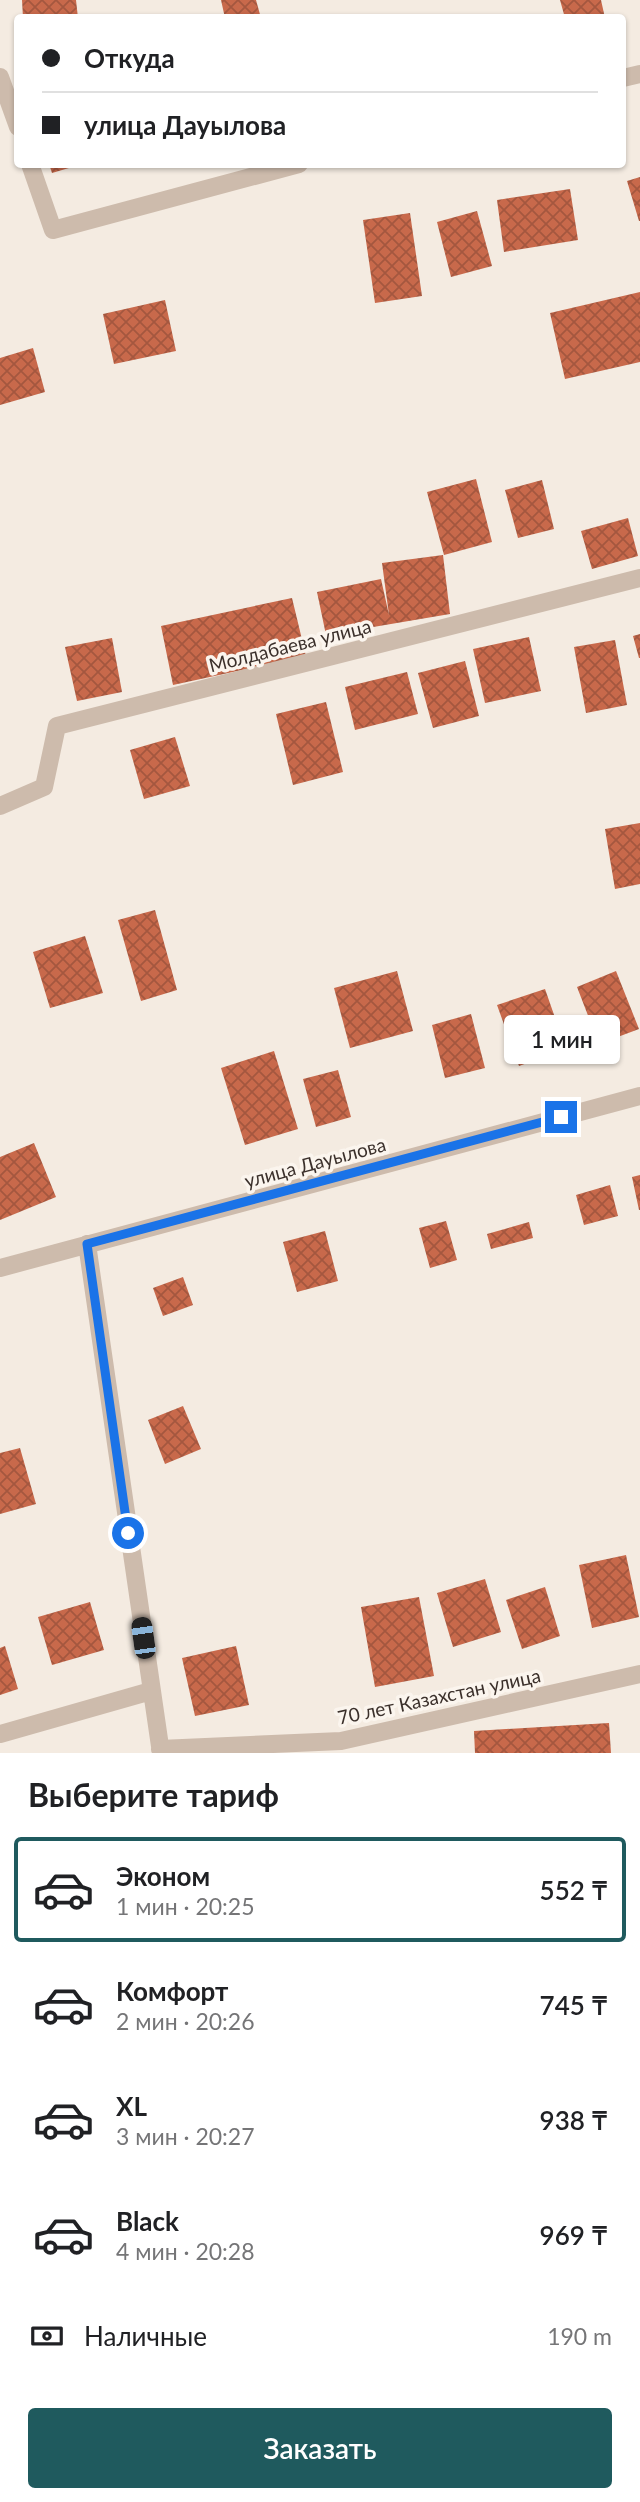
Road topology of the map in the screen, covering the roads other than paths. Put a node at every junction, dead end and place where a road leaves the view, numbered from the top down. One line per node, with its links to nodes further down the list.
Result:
1 (0, 77): 2 (street)
2 (14, 116)
3 (31, 168): 4 (street)
4 (284, 168)
5 (640, 578): 6 (street, Молдабаева улица)
6 (0, 806)
7 (640, 1096): 8 (street, улица Дауылова)
8 (87, 1244): 9 (street, улица Дауылова); 11 (street)
9 (0, 1268)
10 (640, 1674): 13 (street, 70 лет Казахстан улица)
11 (151, 1691): 12 (street); 13 (street)
12 (0, 1734)
13 (160, 1751)

